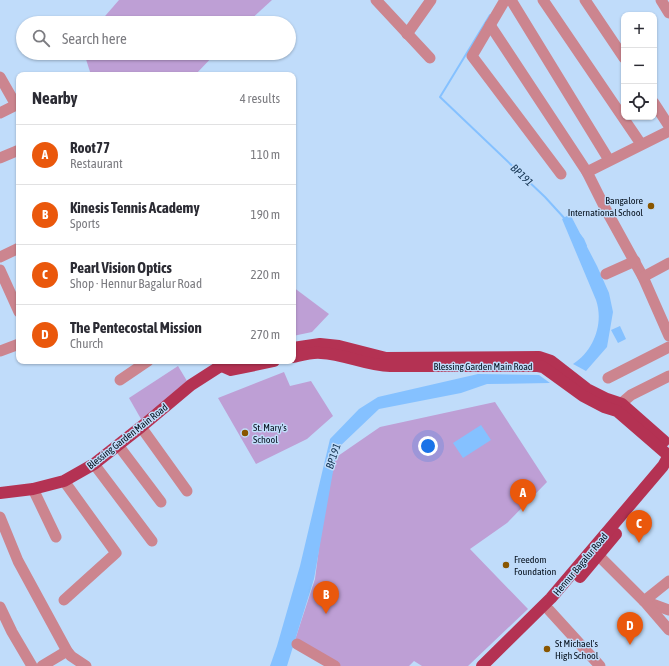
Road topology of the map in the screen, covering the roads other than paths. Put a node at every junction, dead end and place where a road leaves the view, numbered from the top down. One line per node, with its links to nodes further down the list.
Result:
1 (431, 0): 10 (street)
2 (505, 0): 9 (street)
3 (510, 0): 21 (street)
4 (543, 0): 18 (street)
5 (585, 0): 11 (street)
6 (661, 0): 8 (street)
7 (381, 2): 10 (street)
8 (669, 13)
9 (490, 25): 22 (street); 23 (street)
10 (407, 34): 12 (street)
11 (621, 54)
12 (430, 58)
13 (0, 77): 15 (street)
14 (657, 108): 16 (street)
15 (0, 113)
16 (669, 126)
17 (669, 131): 18 (street)
18 (641, 144): 21 (street)
19 (16, 151): 20 (street)
20 (0, 158)
21 (609, 160): 22 (street)
22 (587, 172): 26 (street)
23 (561, 174)
24 (16, 250): 25 (street)
25 (0, 258)
26 (635, 261): 29 (street); 30 (street)
27 (669, 263): 30 (street)
28 (0, 270): 31 (street)
29 (606, 274)
30 (643, 277): 32 (street)
31 (16, 305)
32 (666, 322): 33 (street)
33 (669, 336)
34 (16, 345): 37 (street)
35 (669, 347): 45 (street)
36 (296, 348): 43 (main road, Blessing Garden Main Road)
37 (0, 349)
38 (296, 357): 43 (main road, Blessing Garden Main Road)
39 (144, 364): 46 (street)
40 (223, 364): 48 (main road, Blessing Garden Main Road)
41 (225, 364): 42 (main road, Blessing Garden Main Road)
42 (260, 364)
43 (562, 374): 50 (main road, Blessing Garden Main Road)
44 (669, 376): 47 (street)
45 (608, 378)
46 (120, 380)
47 (624, 400)
48 (141, 428): 49 (main road, Blessing Garden Main Road); 55 (street)
49 (118, 445): 51 (main road, Blessing Garden Main Road); 57 (street)
50 (669, 453): 75 (main road, Hennur Bagalur Road)
51 (94, 464): 53 (main road, Blessing Garden Main Road); 60 (street)
52 (669, 470): 61 (main road, Hennur Bagalur Road)
53 (64, 481): 54 (main road, Blessing Garden Main Road); 63 (street)
54 (33, 489): 56 (main road, Blessing Garden Main Road); 59 (street)
55 (187, 491)
56 (0, 493)
57 (161, 502)
58 (0, 517): 70 (street)
59 (56, 537)
60 (152, 541)
61 (598, 555): 64 (street); 66 (main road, Hennur Bagalur Road)
62 (669, 581): 64 (street)
63 (64, 600)
64 (644, 601): 67 (street); 68 (street)
65 (0, 607): 71 (street)
66 (549, 610): 76 (main road, Hennur Bagalur Road); 77 (street)
67 (669, 610)
68 (669, 630)
69 (297, 644): 74 (street)
70 (67, 650): 72 (street); 73 (street)
71 (32, 666)
72 (42, 666)
73 (86, 666)
74 (335, 666)
75 (482, 666)
76 (494, 666)
77 (600, 666)

